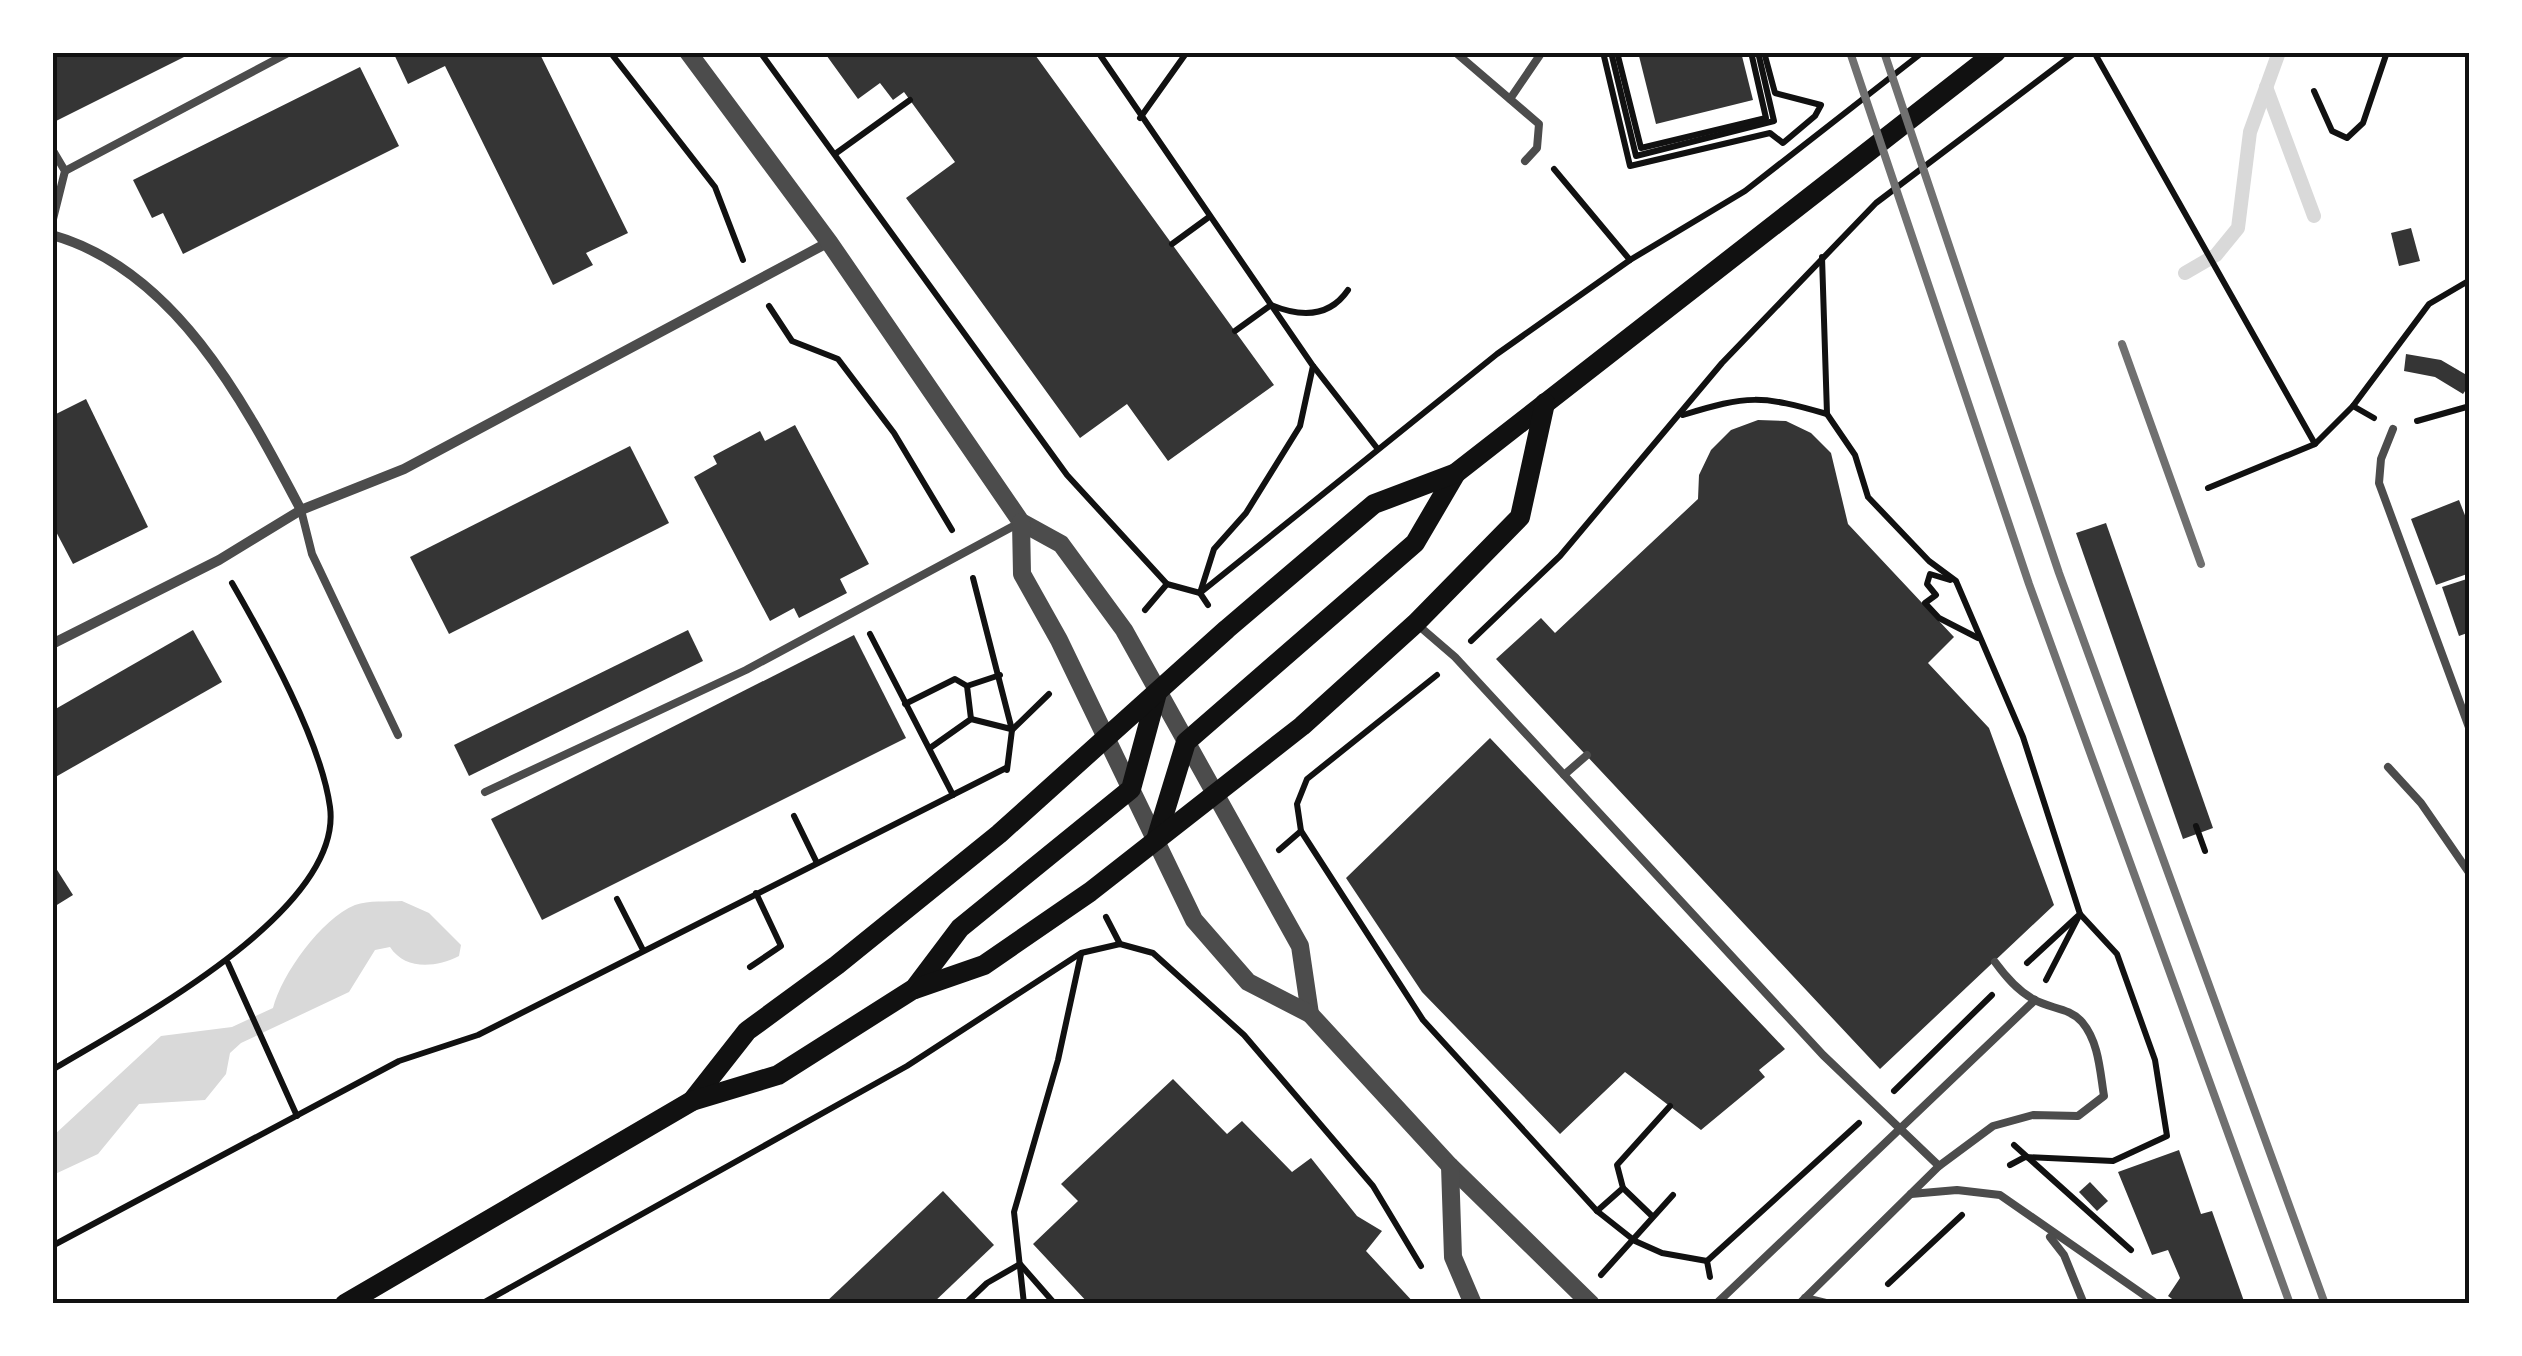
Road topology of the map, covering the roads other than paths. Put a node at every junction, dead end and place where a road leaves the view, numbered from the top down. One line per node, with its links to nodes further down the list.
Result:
1 (688, 52): 12 (street)
2 (1455, 52): 6 (lane)
3 (1542, 52): 6 (lane)
4 (1996, 52): 13 (main road)
5 (288, 53): 9 (lane)
6 (1510, 99): 8 (lane)
7 (52, 149): 9 (lane)
8 (1525, 161)
9 (65, 171): 10 (lane)
10 (52, 223)
11 (52, 235): 16 (street)
12 (830, 242): 16 (street); 17 (street)
13 (1544, 403): 15 (main road); 18 (main road)
14 (2394, 429): 21 (lane)
15 (1456, 473): 20 (main road); 24 (main road)
16 (301, 510): 19 (street); 22 (lane)
17 (1021, 522): 20 (street); 23 (street); 29 (lane)
18 (1416, 623): 27 (lane); 30 (main road)
19 (52, 644)
20 (1158, 692): 23 (main road); 24 (street); 28 (main road)
21 (2470, 730)
22 (398, 735)
23 (1106, 738): 28 (street); 37 (main road)
24 (1186, 742): 30 (street); 31 (main road)
25 (1587, 755): 27 (lane)
26 (2388, 767): 32 (lane)
27 (1564, 775): 38 (lane)
28 (1131, 789): 31 (street); 34 (main road)
29 (485, 792)
30 (1215, 794): 31 (main road); 36 (street)
31 (1156, 840): 34 (main road); 36 (street)
32 (2470, 874)
33 (1994, 962): 35 (lane)
34 (912, 990): 37 (main road)
35 (2035, 1000): 38 (lane); 40 (lane)
36 (1310, 1014): 39 (street)
37 (692, 1101): 45 (main road)
38 (1902, 1126): 40 (lane); 48 (lane)
39 (1450, 1166): 46 (street); 47 (street)
40 (1939, 1166): 41 (lane)
41 (1910, 1194): 42 (lane); 44 (lane)
42 (2044, 1230): 43 (lane); 51 (lane)
43 (2082, 1299): 50 (lane)
44 (1802, 1300): 49 (lane)
45 (346, 1304)
46 (1474, 1304)
47 (1591, 1304)
48 (1716, 1304)
49 (1830, 1304)
50 (2094, 1304)
51 (2157, 1304)

